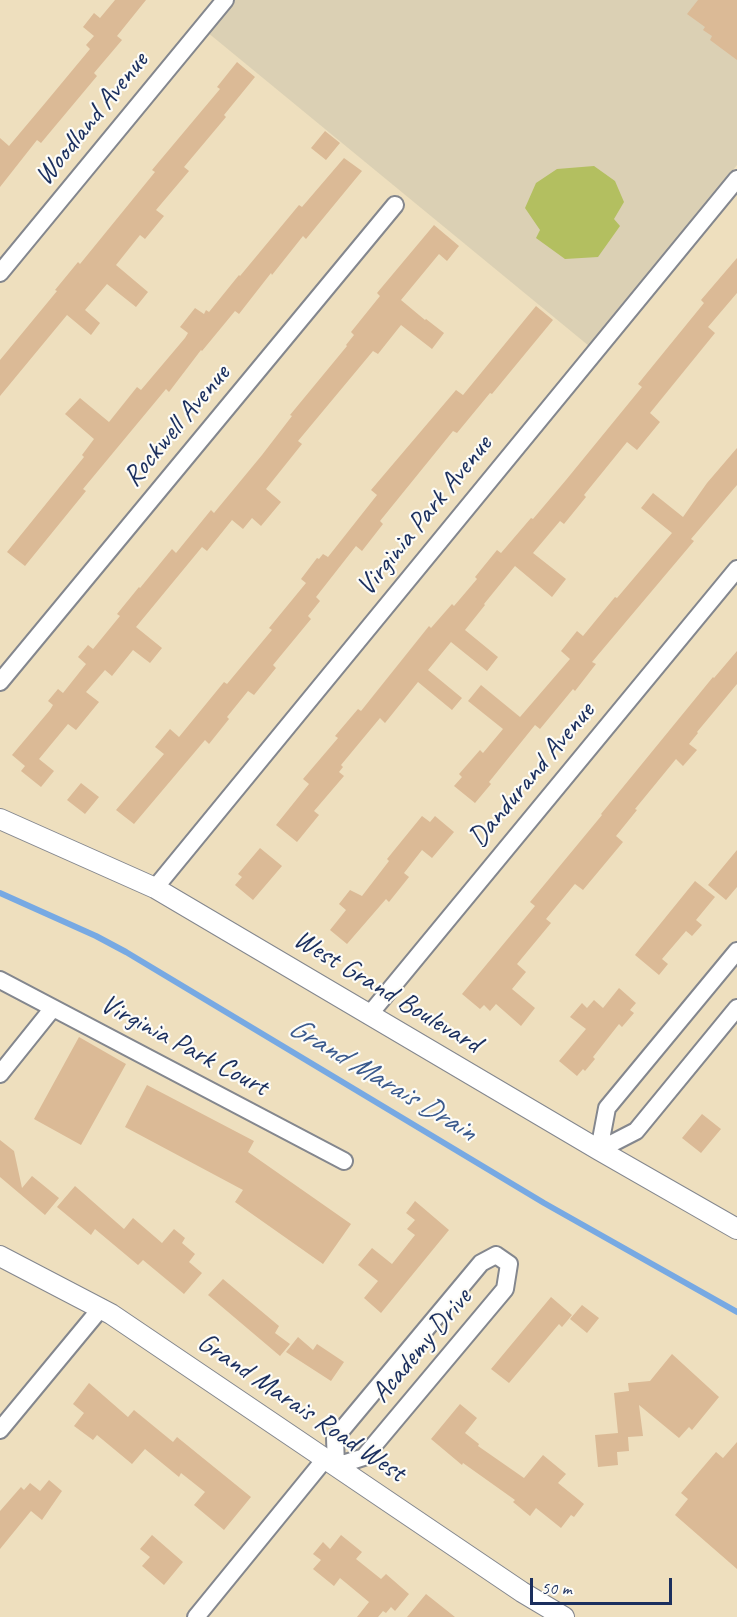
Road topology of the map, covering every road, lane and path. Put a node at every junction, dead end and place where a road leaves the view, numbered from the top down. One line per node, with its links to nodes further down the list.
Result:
1 (225, 0): 4 (street, Woodland Avenue)
2 (737, 179): 8 (street, Virginia Park Avenue)
3 (395, 205): 6 (street, Rockwell Avenue)
4 (0, 273)
5 (737, 569): 13 (street, Dandurand Avenue)
6 (0, 682)
7 (0, 819): 8 (street, West Grand Boulevard)
8 (156, 888): 13 (street, West Grand Boulevard)
9 (737, 951): 15 (street)
10 (0, 980): 11 (street, Virginia Park Court)
11 (53, 1008): 14 (street); 16 (street, Virginia Park Court)
12 (737, 1008): 15 (street)
13 (369, 1015): 15 (street, West Grand Boulevard)
14 (0, 1074)
15 (599, 1150): 17 (street, West Grand Boulevard)
16 (344, 1161)
17 (737, 1229)
18 (0, 1256): 19 (street, Grand Marais Road West)
19 (101, 1308): 20 (street); 21 (street, Grand Marais Road West)
20 (0, 1430)
21 (331, 1462): 21 (street, Academy Drive); 22 (street); 23 (street, Grand Marais Road West)
22 (196, 1617)
23 (564, 1617)

